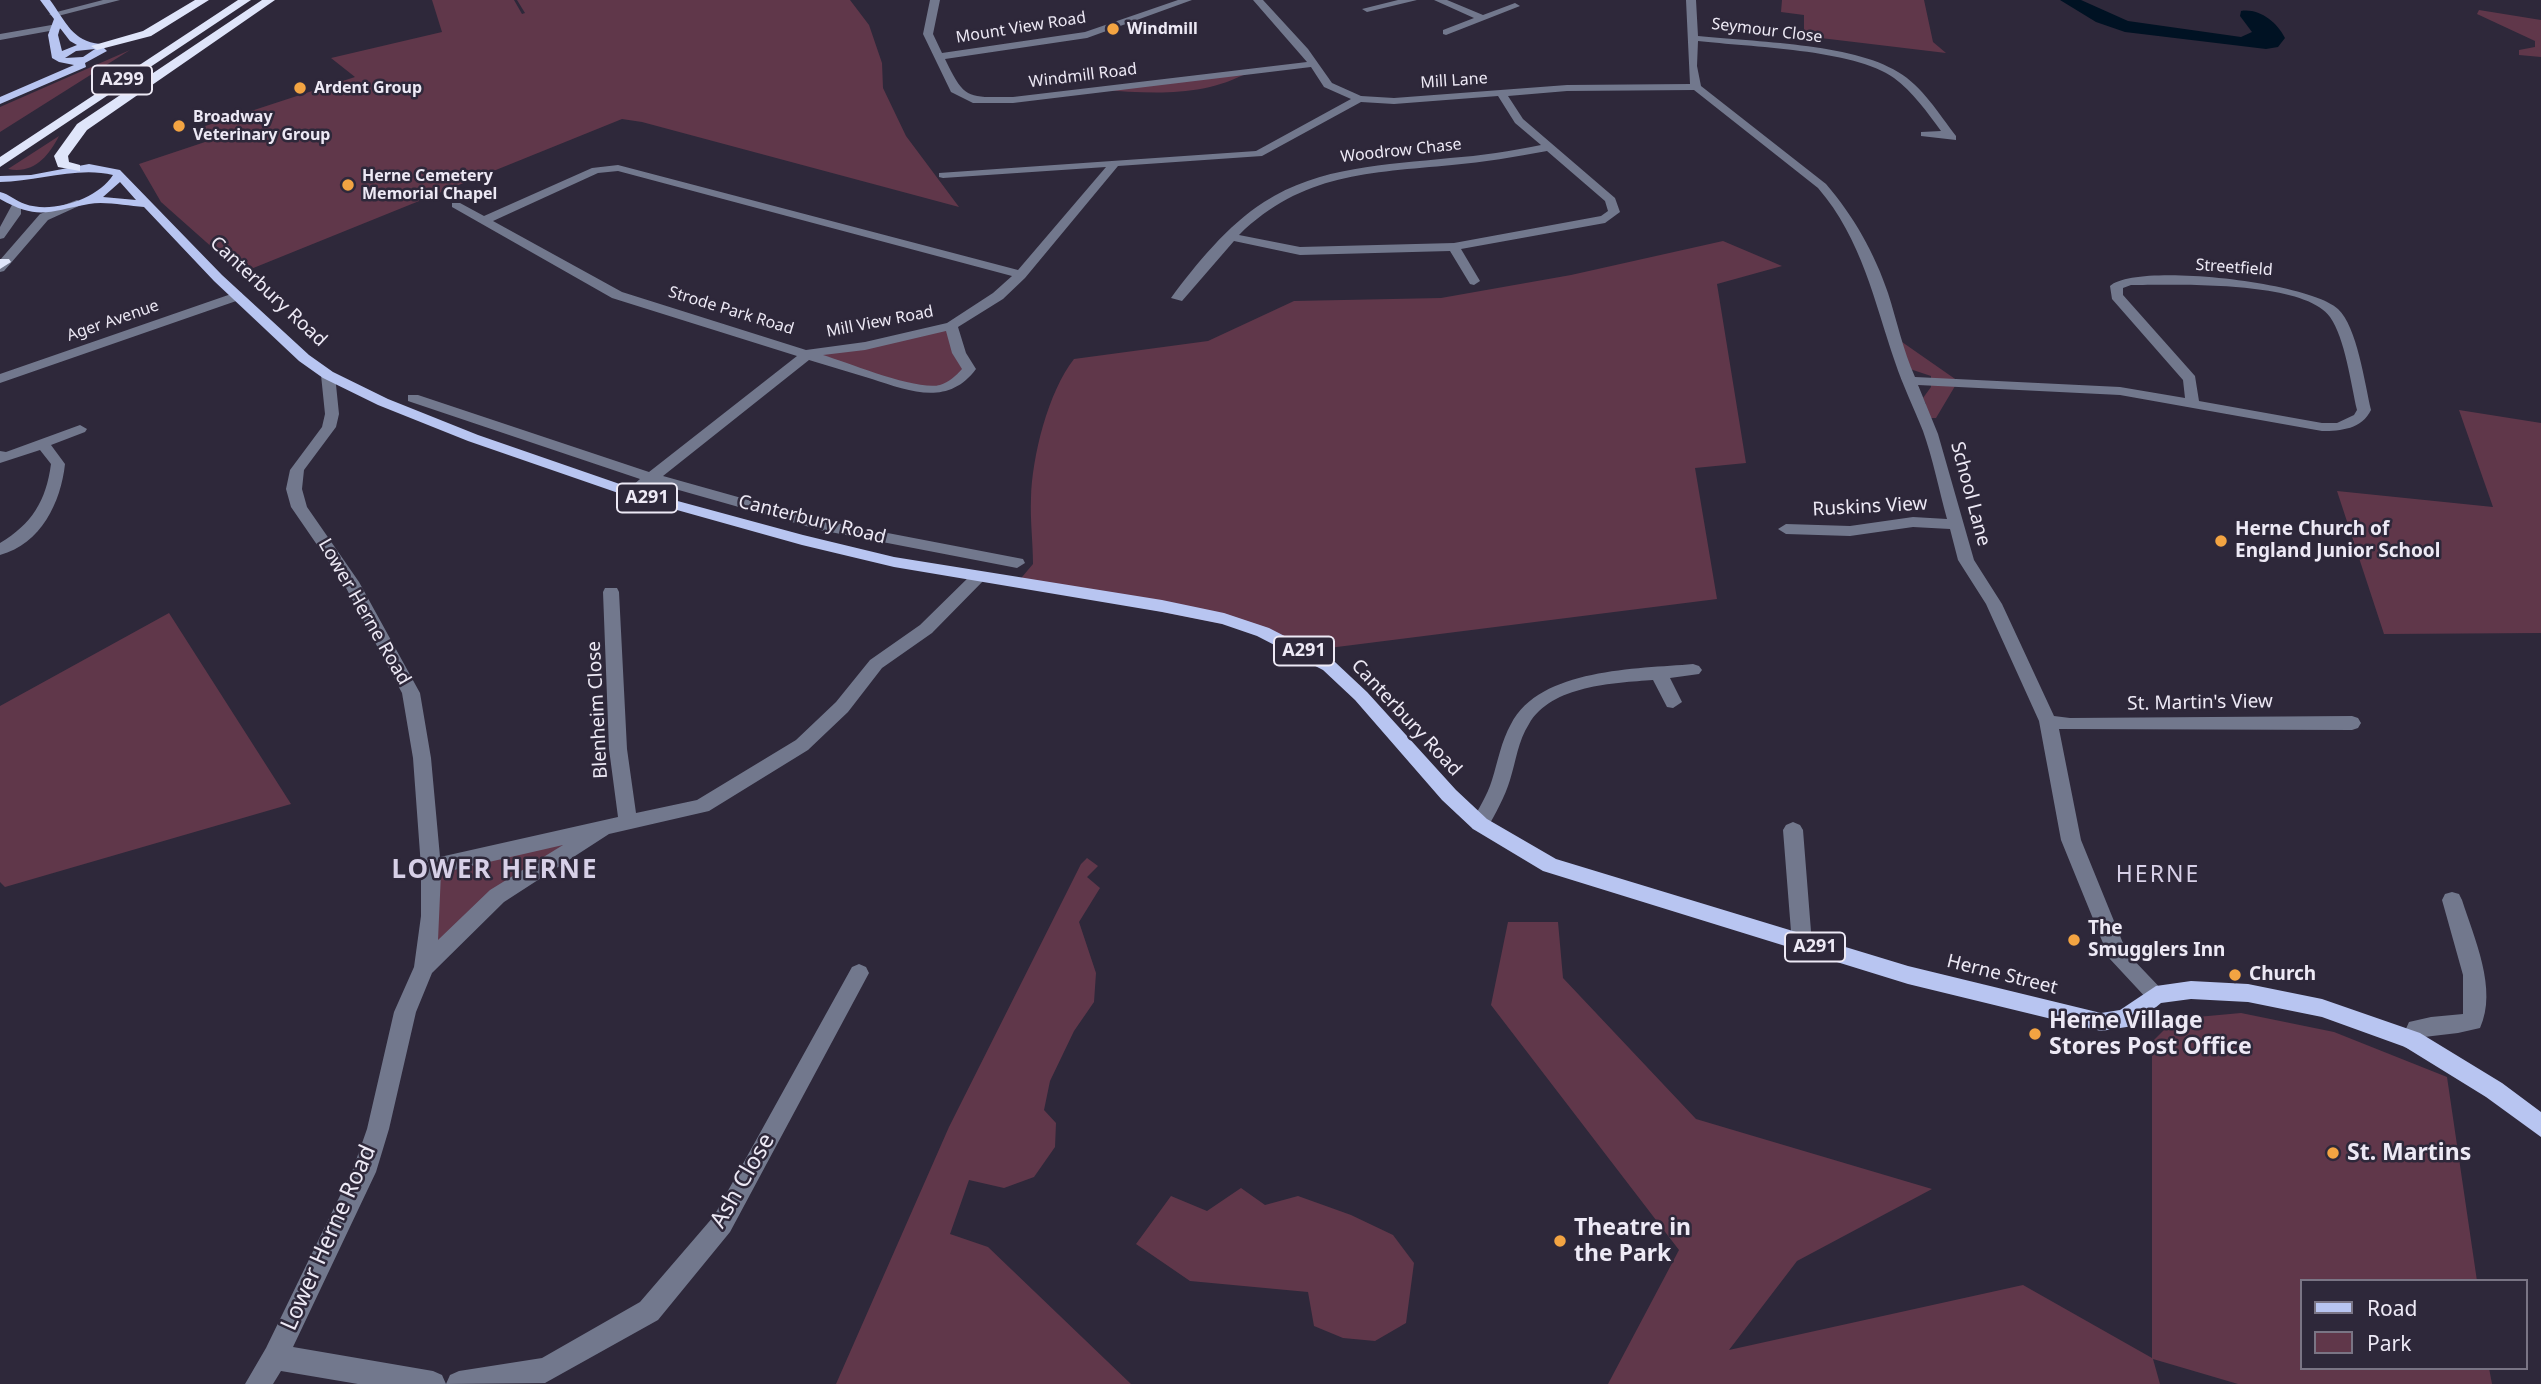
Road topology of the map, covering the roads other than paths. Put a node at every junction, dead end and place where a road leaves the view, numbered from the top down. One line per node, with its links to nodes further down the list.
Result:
1 (45, 0): 17 (main road)
2 (115, 0): 17 (street)
3 (203, 0): 23 (highway, A299)
4 (224, 0): 35 (highway, A299)
5 (244, 0): 37 (highway, A299)
6 (269, 0): 14 (highway, A299)
7 (935, 0): 25 (street, Windmill Road)
8 (1187, 0): 25 (street, Mount View Road)
9 (1258, 0): 28 (street, Mill Lane)
10 (1412, 0): 15 (street)
11 (1439, 0): 16 (street)
12 (1691, 0): 21 (street)
13 (1515, 6): 16 (street)
14 (257, 8): 18 (highway); 39 (highway, A299)
15 (1367, 9)
16 (1482, 18): 19 (street)
17 (57, 22): 20 (street); 23 (main road); 26 (main road)
18 (238, 31)
19 (1446, 32)
20 (0, 37)
21 (1693, 38): 24 (street, Seymour Close); 29 (street)
22 (1839, 42): 24 (street, Seymour Close)
23 (92, 46): 26 (main road); 27 (main road)
24 (1837, 56): 34 (street, Seymour Close)
25 (938, 57): 28 (street, Windmill Road)
26 (58, 58): 27 (main road); 30 (main road)
27 (89, 58): 33 (main road)
28 (1314, 64): 32 (street, Mill Lane)
29 (1696, 87): 31 (street, Mill Lane); 61 (street, School Lane)
30 (0, 92)
31 (1501, 93): 32 (street, Mill Lane); 36 (street)
32 (1359, 99): 38 (street)
33 (0, 101)
34 (1925, 134)
35 (16, 136)
36 (1549, 148): 50 (street, Woodrow Chase); 51 (street)
37 (0, 163)
38 (1115, 163): 40 (street); 53 (street, Mill View Road)
39 (75, 168): 41 (main road); 42 (main road)
40 (943, 175)
41 (118, 176): 44 (main road); 46 (main road, Canterbury Road / A291)
42 (0, 179)
43 (0, 195): 45 (main road)
44 (81, 202): 45 (main road); 46 (main road); 52 (street)
45 (16, 203): 49 (street)
46 (145, 204): 55 (main road, Canterbury Road / A291)
47 (456, 205): 48 (street, Strode Park Road)
48 (484, 220): 53 (street); 58 (street, Strode Park Road)
49 (0, 235)
50 (1233, 237): 51 (street); 56 (street, Woodrow Chase)
51 (1454, 247): 54 (street)
52 (1, 265)
53 (1021, 275): 57 (street, Mill View Road)
54 (1474, 281)
55 (237, 296): 59 (main road, Canterbury Road / A291); 60 (street, Ager Avenue)
56 (1177, 298)
57 (951, 326): 58 (street, Mill View Road); 58 (street, Strode Park Road)
58 (808, 353): 67 (street, Mill View Road)
59 (328, 374): 68 (main road, Canterbury Road / A291); 84 (street, Lower Herne Road)
60 (0, 379)
61 (1911, 381): 63 (street, Streetfield); 69 (street, School Lane)
62 (414, 398): 67 (street, Canterbury Road)
63 (2192, 404): 63 (street, Streetfield)
64 (80, 429): 65 (street)
65 (43, 444): 66 (street); 71 (street)
66 (1, 457)
67 (650, 479): 68 (street, Mill View Road); 72 (street, Canterbury Road)
68 (632, 493): 73 (main road, Canterbury Road / A291)
69 (1956, 524): 70 (street, Ruskins View); 78 (street, School Lane)
70 (1786, 529)
71 (0, 550)
72 (1017, 563)
73 (980, 576): 80 (street, Lower Herne Road); 81 (main road, Canterbury Road / A291)
74 (611, 593): 80 (street, Blenheim Close)
75 (1693, 670): 76 (street)
76 (1659, 674): 77 (street); 81 (street)
77 (1673, 702)
78 (2048, 721): 79 (street, St. Martin's View); 89 (street, School Lane)
79 (2352, 723)
80 (628, 824): 82 (street, Lower Herne Road)
81 (1480, 824): 86 (main road, Herne Street / A291)
82 (602, 830): 84 (street, Lower Herne Road); 87 (street, Lower Herne Road)
83 (1793, 831): 86 (street)
84 (430, 867): 87 (street, Lower Herne Road)
85 (2452, 900): 90 (street)
86 (1802, 944): 89 (main road, Herne Street / A291)
87 (424, 967): 92 (street, Lower Herne Road)
88 (859, 973): 93 (street, Ash Close)
89 (2156, 995): 90 (main road, Herne Street / A291)
90 (2412, 1040): 91 (main road, Herne Street / A291)
91 (2541, 1126)
92 (275, 1357): 94 (street, Lower Herne Road); 95 (street)
93 (546, 1377): 96 (street, Ash Close)
94 (258, 1384)
95 (433, 1384)
96 (459, 1384)

